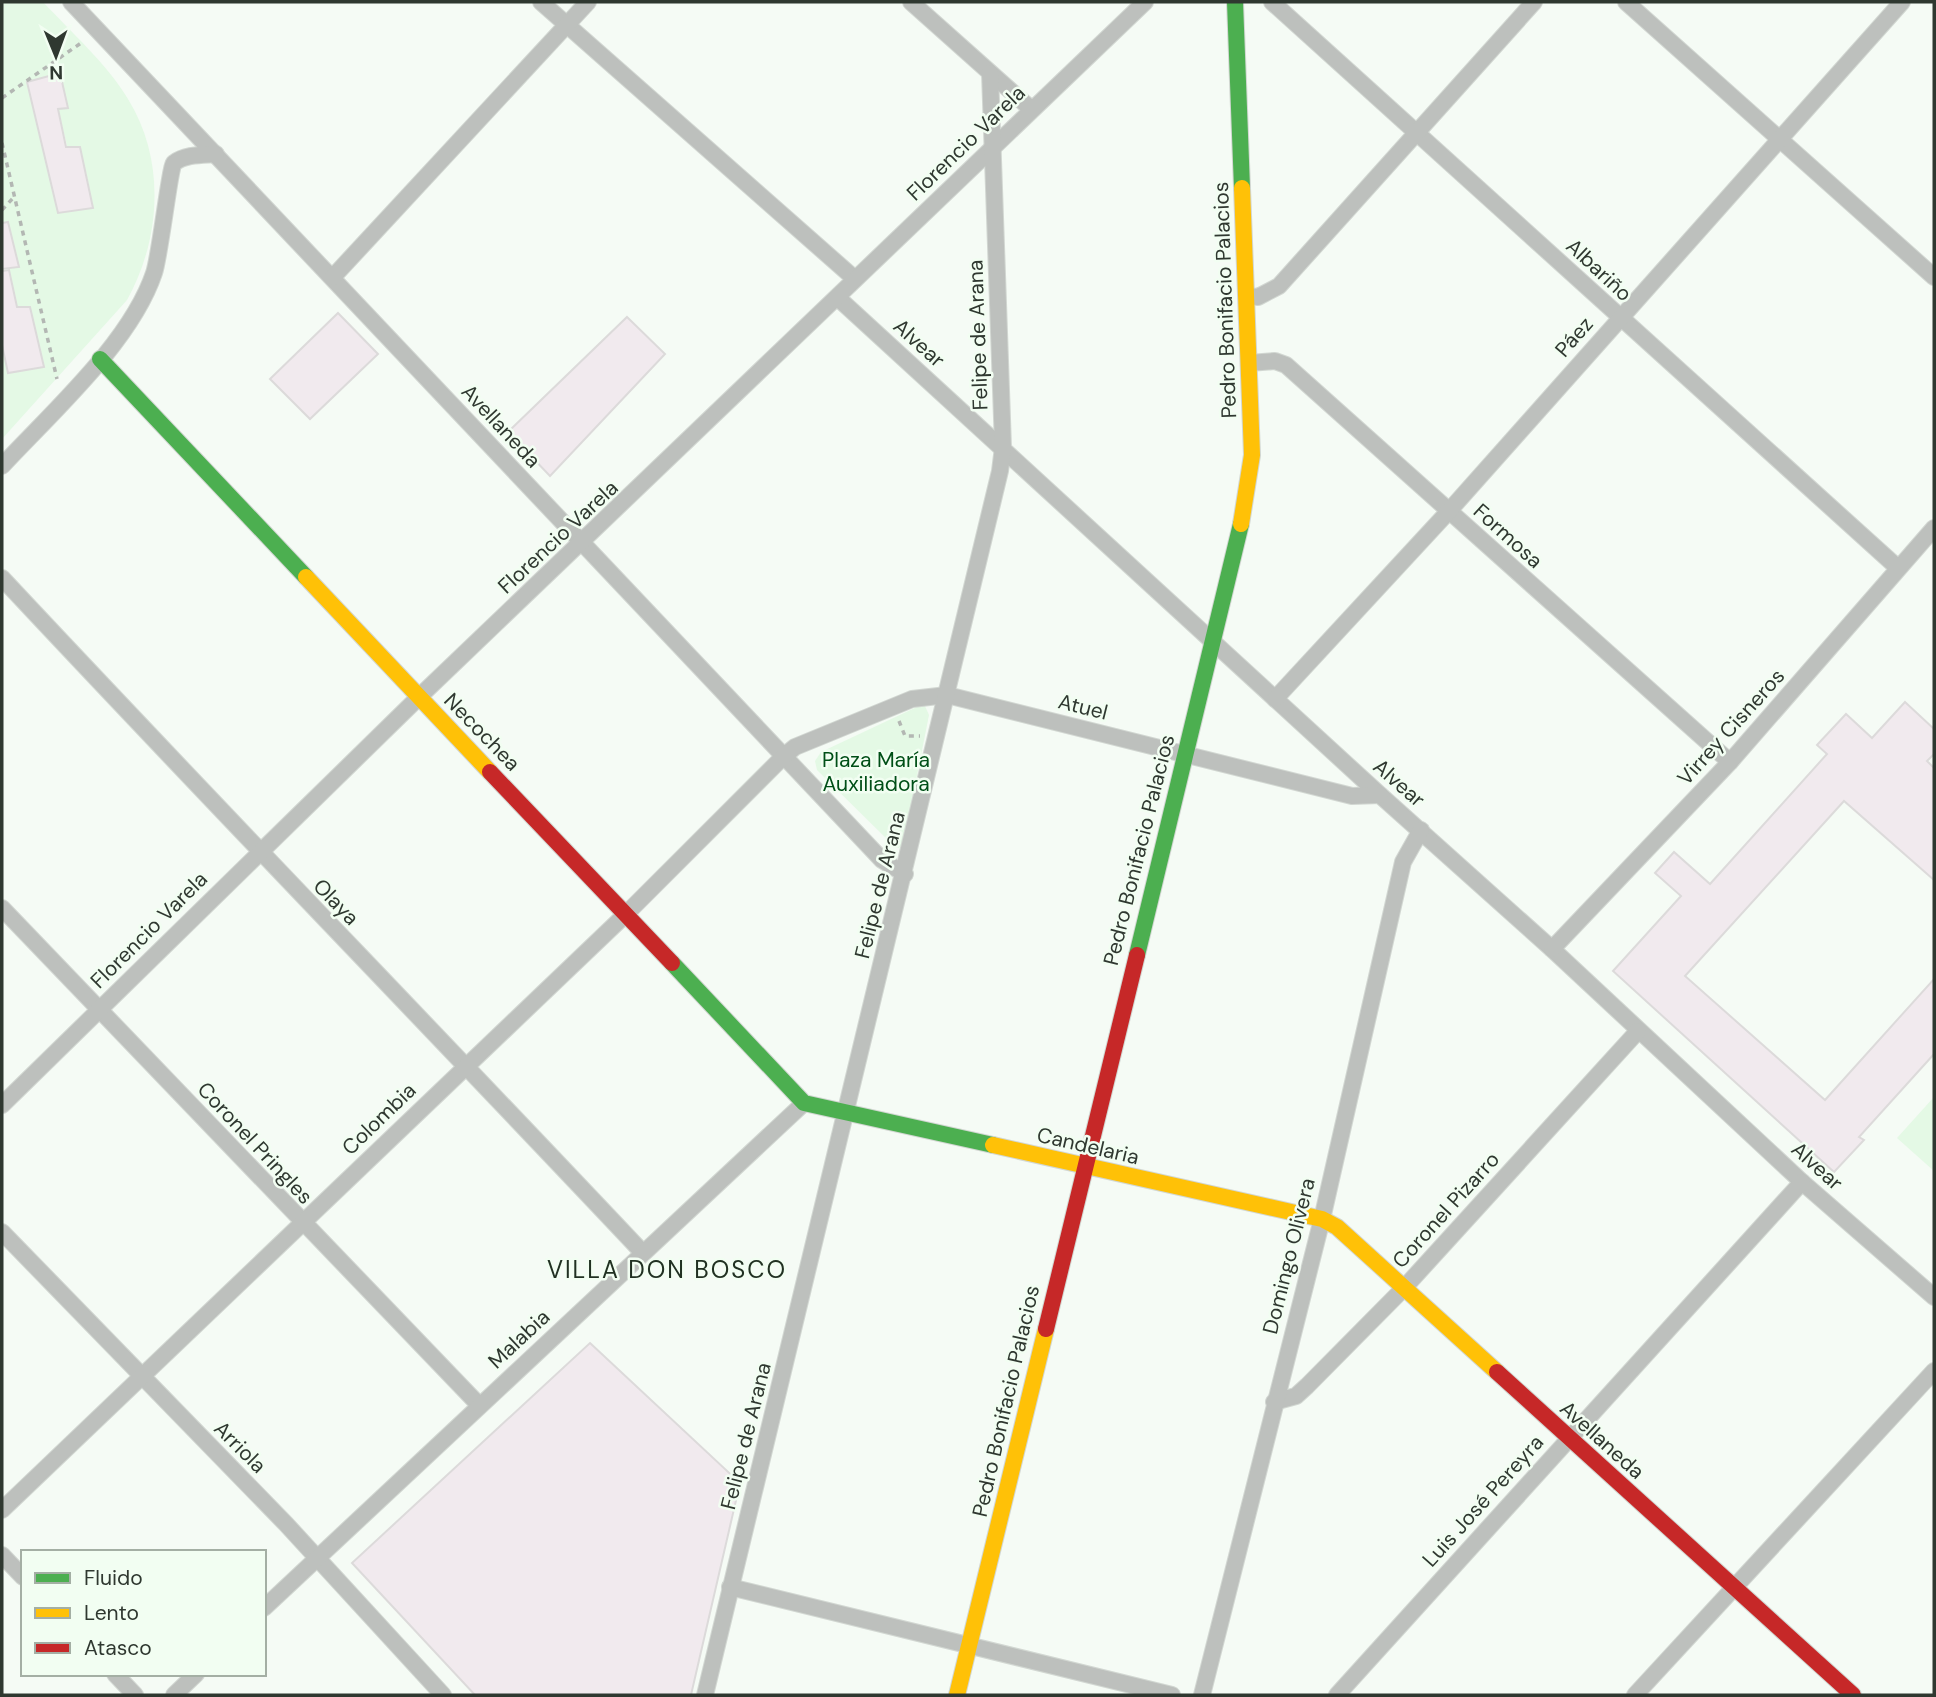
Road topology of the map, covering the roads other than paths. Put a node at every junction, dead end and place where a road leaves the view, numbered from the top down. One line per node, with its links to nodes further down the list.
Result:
1 (71, 2): 17 (street, Avellaneda)
2 (541, 2): 11 (street)
3 (588, 2): 11 (street)
4 (911, 2): 12 (street)
5 (1145, 2): 13 (street, Florencio Varela)
6 (1235, 2): 21 (street, Pedro Bonifacio Palacios)
7 (1272, 2): 14 (street, Albariño)
8 (1534, 2): 14 (street)
9 (1626, 2): 15 (street)
10 (1902, 2): 15 (street, Páez)
11 (566, 24): 18 (street); 20 (street)
12 (990, 73): 13 (street); 16 (street, Felipe de Arana)
13 (1031, 109): 16 (street, Florencio Varela)
14 (1418, 133): 21 (street); 23 (street, Albariño)
15 (1777, 140): 19 (street); 23 (street, Páez)
16 (993, 146): 20 (street, Florencio Varela); 26 (street, Felipe de Arana)
17 (216, 154): 18 (street, Avellaneda); 24 (street)
18 (333, 277): 30 (street, Avellaneda)
19 (1934, 277)
20 (855, 279): 22 (street, Florencio Varela)
21 (1247, 296): 25 (street, Pedro Bonifacio Palacios)
22 (838, 298): 26 (street, Alvear); 30 (street, Florencio Varela)
23 (1619, 317): 28 (street, Páez); 31 (street, Albariño)
24 (100, 359): 27 (street); 35 (street, Necochea)
25 (1249, 363): 28 (street, Formosa); 33 (street, Pedro Bonifacio Palacios)
26 (1003, 447): 33 (street, Alvear); 34 (street, Felipe de Arana)
27 (2, 466)
28 (1449, 511): 36 (street, Páez); 39 (street, Formosa)
29 (1934, 528): 31 (street, Virrey Cisneros)
30 (582, 543): 35 (street, Florencio Varela); 38 (street, Avellaneda)
31 (1898, 568): 39 (street, Virrey Cisneros)
32 (2, 578): 42 (street, Olaya)
33 (1212, 641): 36 (street, Alvear); 37 (street, Pedro Bonifacio Palacios)
34 (947, 695): 37 (street, Atuel); 38 (street, Atuel); 43 (street, Felipe de Arana)
35 (419, 696): 42 (street, Florencio Varela); 45 (street, Necochea)
36 (1275, 699): 40 (street, Alvear)
37 (1184, 754): 40 (street, Atuel); 53 (street, Pedro Bonifacio Palacios)
38 (784, 756): 43 (street, Avellaneda); 45 (street, Colombia)
39 (1730, 762): 46 (street, Virrey Cisneros)
40 (1380, 795): 41 (street, Alvear)
41 (1421, 830): 46 (street, Alvear); 55 (street, Domingo Olivera)
42 (258, 852): 47 (street, Florencio Varela); 49 (street, Olaya)
43 (905, 874): 52 (street, Felipe de Arana)
44 (2, 908): 47 (street, Coronel Pringles)
45 (626, 914): 49 (street, Colombia); 50 (street, Necochea)
46 (1552, 948): 48 (street, Alvear)
47 (99, 1010): 51 (street, Florencio Varela); 56 (street, Coronel Pringles)
48 (1638, 1031): 54 (street, Alvear); 59 (street, Coronel Pizarro)
49 (466, 1066): 56 (street, Colombia); 58 (street, Olaya)
50 (804, 1103): 52 (street); 58 (street, Malabia)
51 (2, 1105)
52 (847, 1111): 53 (street, Candelaria); 71 (street, Felipe de Arana)
53 (1083, 1167): 55 (street, Candelaria); 73 (street, Pedro Bonifacio Palacios)
54 (1802, 1182): 60 (street, Alvear); 65 (street, Luis José Pereyra)
55 (1322, 1219): 59 (street, Avellaneda); 63 (street, Domingo Olivera)
56 (301, 1223): 62 (street, Colombia); 64 (street, Coronel Pringles)
57 (2, 1232): 62 (street, Arriola)
58 (643, 1254): 64 (street, Malabia)
59 (1404, 1288): 63 (street, Coronel Pizarro); 65 (street, Avellaneda)
60 (1934, 1297)
61 (1934, 1371): 70 (street)
62 (142, 1378): 66 (street, Colombia); 68 (street, Arriola)
63 (1274, 1402): 82 (street, Domingo Olivera)
64 (479, 1405): 68 (street, Malabia)
65 (1568, 1438): 70 (street, Avellaneda); 83 (street, Luis José Pereyra)
66 (2, 1510)
67 (2, 1555): 69 (street)
68 (317, 1558): 72 (street, Malabia); 78 (street, Arriola)
69 (21, 1575)
70 (1734, 1586): 84 (street); 85 (street, Avellaneda)
71 (730, 1587): 73 (street); 79 (street, Felipe de Arana)
72 (266, 1606)
73 (970, 1644): 80 (street, Pedro Bonifacio Palacios); 81 (street)
74 (117, 1676): 76 (street)
75 (194, 1676): 77 (street)
76 (135, 1695)
77 (174, 1695)
78 (443, 1695)
79 (705, 1695)
80 (957, 1695)
81 (1172, 1695)
82 (1202, 1695)
83 (1337, 1695)
84 (1635, 1695)
85 (1853, 1695)

